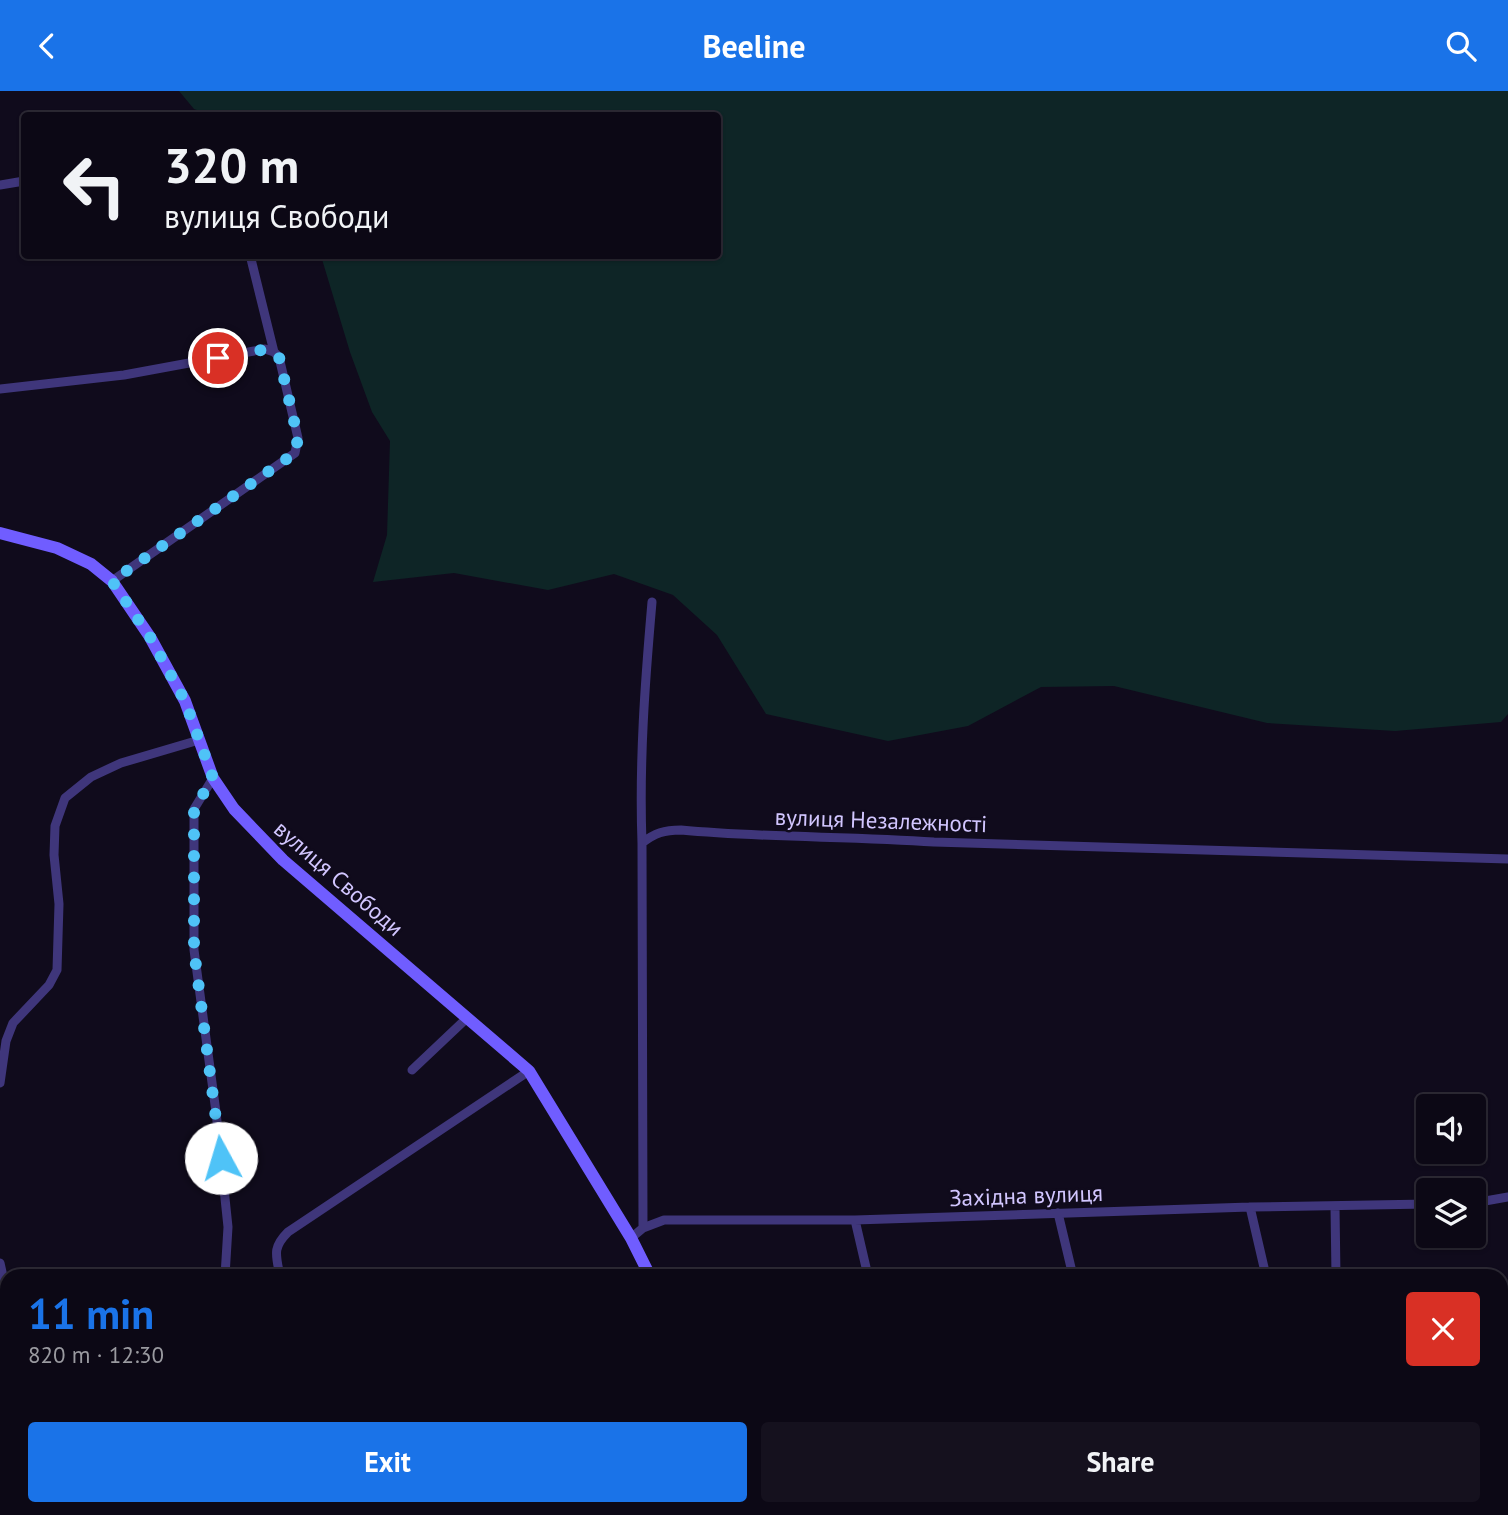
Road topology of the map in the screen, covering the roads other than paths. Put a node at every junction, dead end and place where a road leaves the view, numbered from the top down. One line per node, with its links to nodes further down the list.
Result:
1 (21, 182): 2 (street)
2 (0, 185)
3 (251, 259): 4 (street)
4 (274, 352): 5 (street); 7 (street)
5 (0, 389)
6 (0, 533): 7 (street, вулиця Свободи)
7 (112, 581): 9 (street, вулиця Свободи)
8 (652, 602): 11 (street)
9 (199, 740): 10 (street, вулиця Свободи); 16 (street)
10 (213, 778): 13 (street, вулиця Свободи); 26 (street)
11 (642, 843): 12 (street, вулиця Незалежності); 24 (street)
12 (1508, 859)
13 (467, 1017): 14 (street); 15 (street, вулиця Свободи)
14 (412, 1070)
15 (529, 1071): 25 (street, вулиця Свободи); 27 (street)
16 (0, 1083)
17 (1508, 1197): 18 (street)
18 (1486, 1201)
19 (1416, 1204): 21 (street, Західна вулиця)
20 (1250, 1207): 21 (street, Західна вулиця); 22 (street, Західна вулиця); 31 (street)
21 (1335, 1207): 32 (street)
22 (1058, 1213): 23 (street, Західна вулиця); 30 (street)
23 (855, 1220): 24 (street, Західна вулиця); 29 (street)
24 (643, 1228): 25 (street, Західна вулиця)
25 (631, 1238): 28 (street, вулиця Свободи)
26 (228, 1269)
27 (278, 1269)
28 (646, 1269)
29 (866, 1269)
30 (1071, 1269)
31 (1264, 1269)
32 (1336, 1269)

